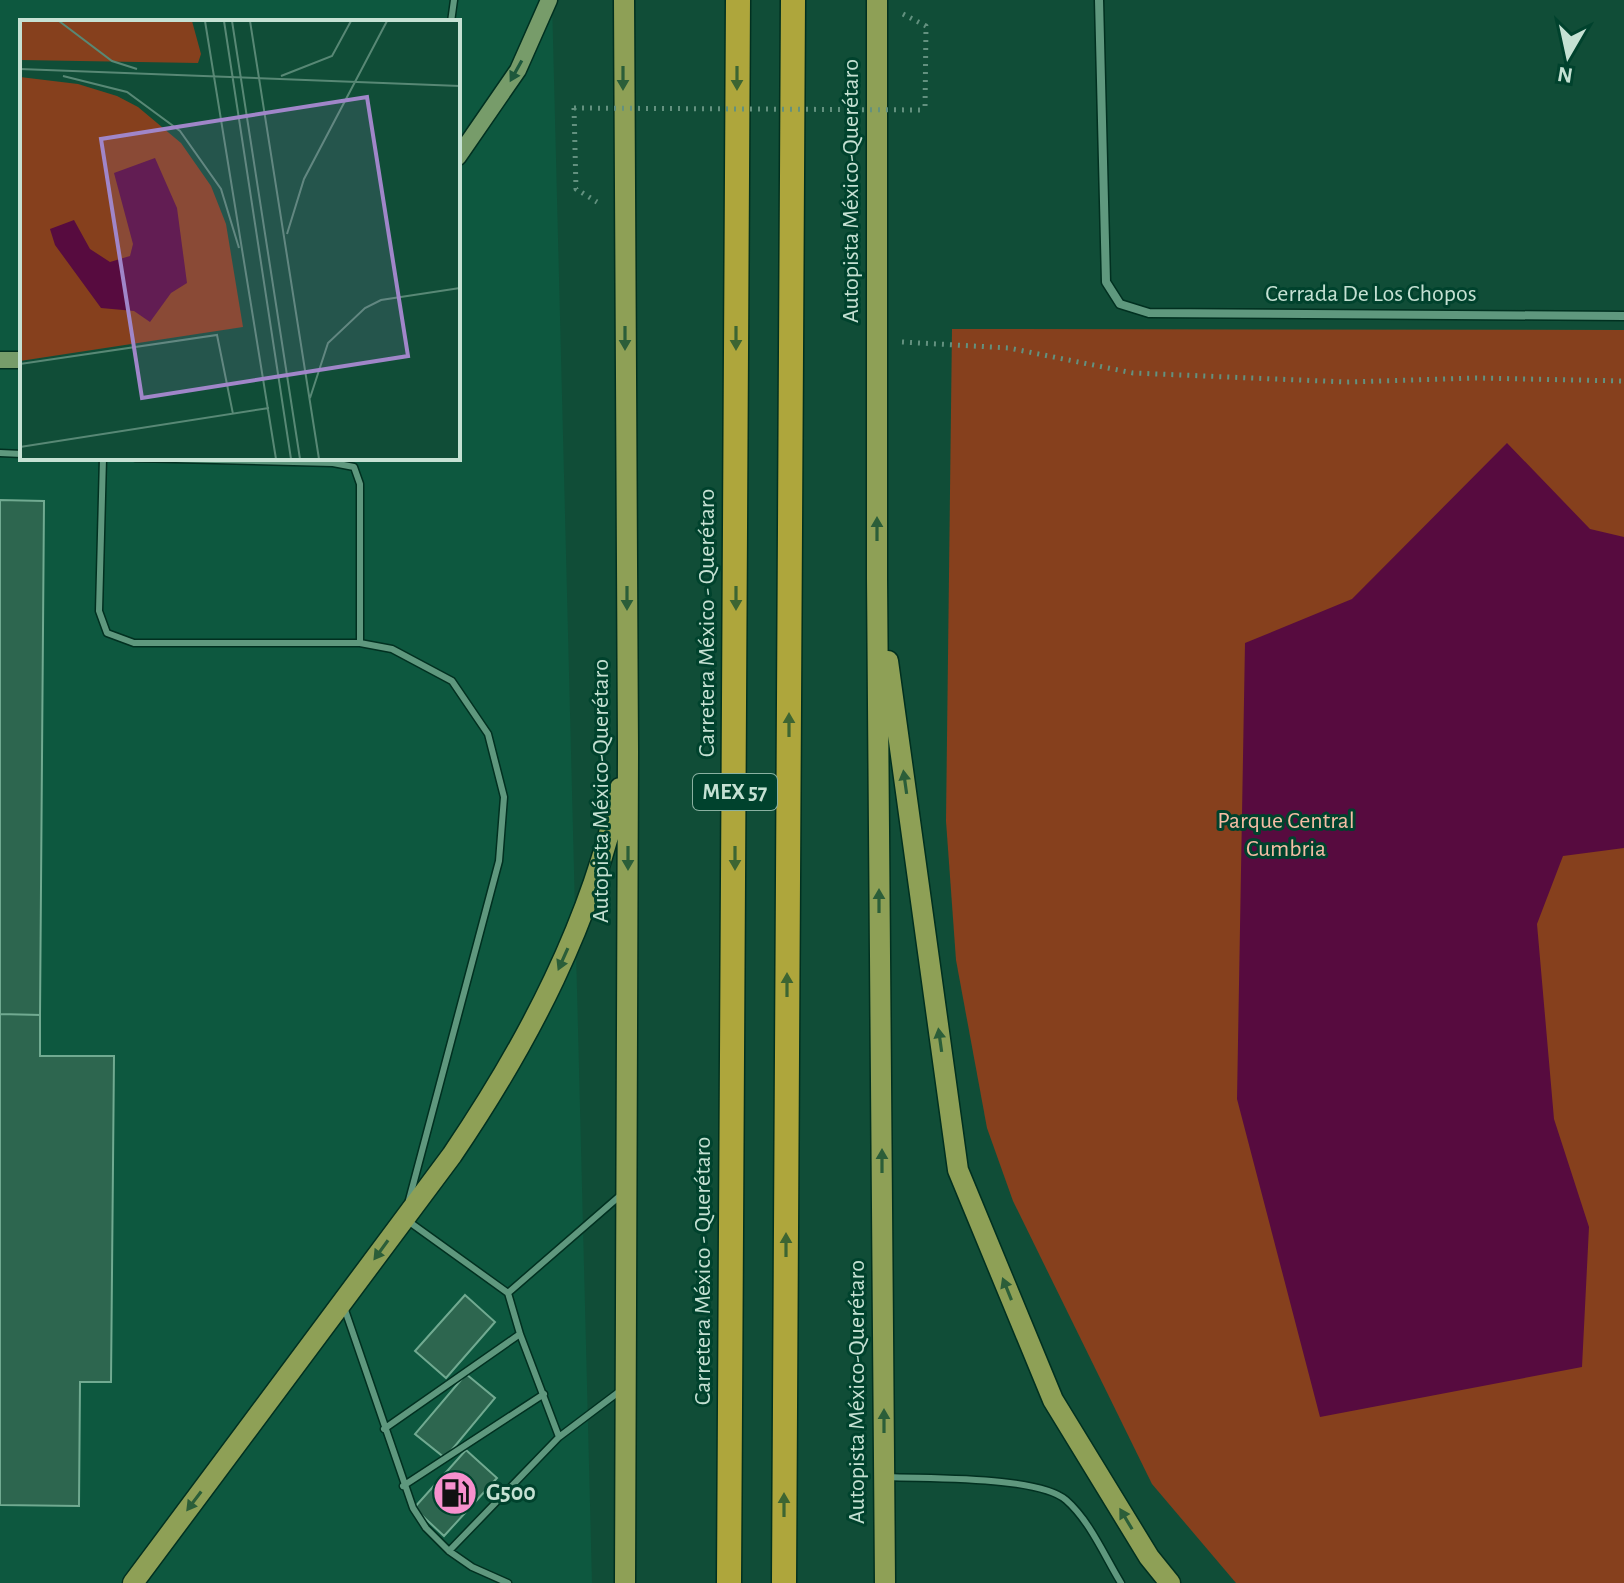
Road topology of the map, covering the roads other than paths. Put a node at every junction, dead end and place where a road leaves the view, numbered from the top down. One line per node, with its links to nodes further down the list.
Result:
1 (454, 0): 8 (lane)
2 (549, 0): 9 (street, one-way to 9)
3 (624, 0): 17 (main road, Autopista México-Querétaro, one-way to 17)
4 (738, 0): 33 (highway, Carretera México - Querétaro / MEX 57, one-way to 33)
5 (793, 0): 34 (highway, MEX 57, one-way to 5)
6 (877, 0): 15 (main road, Autopista México-Querétaro, one-way to 6)
7 (1099, 0): 10 (street, Cerrada De Los Chopos)
8 (451, 20)
9 (460, 154)
10 (1624, 316)
11 (0, 453): 12 (lane)
12 (20, 454)
13 (103, 460): 16 (lane)
14 (214, 460): 16 (lane)
15 (877, 579): 27 (main road, Autopista México-Querétaro, one-way to 15); 37 (main road, one-way to 15)
16 (360, 643): 19 (lane)
17 (628, 751): 18 (main road, Autopista México-Querétaro, one-way to 18); 19 (main road, one-way to 19)
18 (625, 1192): 20 (lane); 23 (main road, Autopista México-Querétaro)
19 (404, 1218): 20 (lane); 21 (main road, one-way to 21)
20 (508, 1293): 22 (lane)
21 (342, 1302): 25 (lane); 30 (main road, one-way to 30)
22 (520, 1334): 24 (lane); 25 (lane)
23 (624, 1388): 26 (lane); 32 (main road, Autopista México-Querétaro)
24 (544, 1394): 26 (lane); 28 (lane)
25 (384, 1429): 28 (lane)
26 (559, 1437): 29 (lane)
27 (884, 1476): 35 (main road, Autopista México-Querétaro); 36 (lane)
28 (403, 1486): 29 (lane)
29 (449, 1551): 31 (lane)
30 (133, 1583)
31 (508, 1583)
32 (625, 1583)
33 (729, 1583)
34 (784, 1583)
35 (885, 1583)
36 (1121, 1583)
37 (1170, 1583)

